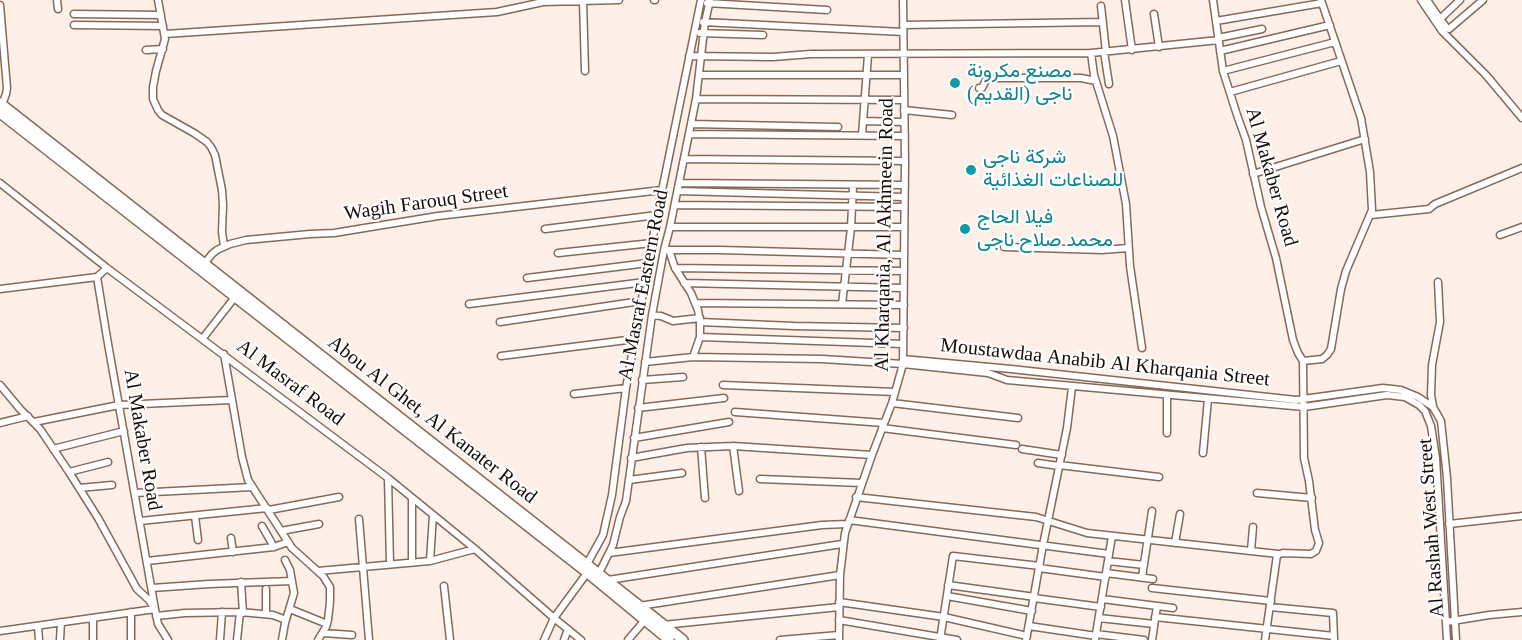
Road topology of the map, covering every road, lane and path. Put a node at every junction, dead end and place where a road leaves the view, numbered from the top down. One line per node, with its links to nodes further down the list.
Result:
1 (57, 0): 17 (street)
2 (158, 0): 21 (street)
3 (619, 0): 11 (street)
4 (903, 0): 30 (street, Al Kharqania, Al Akhmeein Road)
5 (1125, 0): 41 (street)
6 (1213, 0): 23 (street, Al Makaber Road)
7 (1421, 0): 66 (street)
8 (1427, 0): 22 (street)
9 (1460, 0): 22 (street)
10 (1483, 0): 22 (street)
11 (583, 1): 34 (street); 50 (street)
12 (701, 2): 13 (street); 24 (street, Al Masraf Eastern Road)
13 (710, 2): 18 (street); 25 (street, Al Masraf Eastern Road)
14 (1322, 2): 23 (street); 29 (street)
15 (0, 5): 62 (street)
16 (1101, 6): 26 (street)
17 (58, 9)
18 (827, 10)
19 (74, 14): 21 (street)
20 (1154, 14): 38 (street)
21 (161, 15): 28 (street)
22 (1440, 19)
23 (1216, 21): 36 (street, Al Makaber Road)
24 (696, 22): 25 (street); 32 (street, Al Masraf Eastern Road)
25 (705, 22): 30 (street); 33 (street, Al Masraf Eastern Road)
26 (1103, 22): 30 (street); 43 (street)
27 (74, 25): 28 (street)
28 (163, 26): 34 (street)
29 (1330, 26): 37 (street); 42 (street)
30 (903, 29): 45 (street, Al Kharqania, Al Akhmeein Road)
31 (1262, 29): 36 (street)
32 (694, 33): 33 (street); 47 (street, Al Masraf Eastern Road)
33 (704, 33): 35 (street); 48 (street, Al Masraf Eastern Road)
34 (165, 34): 39 (street)
35 (763, 35)
36 (1219, 39): 38 (street); 42 (street, Al Makaber Road)
37 (1335, 42): 49 (street); 51 (street)
38 (1159, 47): 41 (street)
39 (163, 49): 40 (street); 100 (street)
40 (146, 50)
41 (1132, 50): 43 (street)
42 (1220, 51): 51 (street, Al Makaber Road)
43 (1105, 52): 44 (street); 56 (street)
44 (1091, 53): 45 (street); 55 (street)
45 (904, 54): 46 (street); 54 (street, Al Kharqania, Al Akhmeein Road)
46 (868, 55): 48 (street); 53 (street)
47 (689, 56): 48 (street); 65 (street, Al Masraf Eastern Road)
48 (701, 56): 52 (street, Al Masraf Eastern Road)
49 (1341, 61): 58 (street); 74 (street)
50 (585, 71)
51 (1223, 71): 58 (street, Al Makaber Road)
52 (699, 75): 53 (street); 59 (street, Al Masraf Eastern Road)
53 (866, 75): 54 (street); 60 (street)
54 (904, 75): 61 (street, Al Kharqania, Al Akhmeein Road)
55 (1096, 81): 57 (street); 102 (street)
56 (1109, 84)
57 (979, 88)
58 (1230, 92): 78 (street, Al Makaber Road)
59 (696, 99): 60 (street); 68 (street, Al Masraf Eastern Road)
60 (864, 99): 61 (street); 67 (street)
61 (904, 100): 63 (street, Al Kharqania, Al Akhmeein Road)
62 (1, 107): 97 (main road)
63 (904, 110): 64 (street); 69 (street, Al Kharqania, Al Akhmeein Road)
64 (952, 115)
65 (676, 117): 68 (street); 83 (street, Al Masraf Eastern Road)
66 (1522, 118)
67 (862, 121): 69 (street); 72 (street)
68 (692, 122): 70 (street); 71 (street, Al Masraf Eastern Road)
69 (904, 122): 73 (street, Al Kharqania, Al Akhmeein Road)
70 (838, 127)
71 (689, 134): 72 (street); 75 (street, Al Masraf Eastern Road)
72 (862, 135): 73 (street)
73 (904, 135): 76 (street, Al Kharqania, Al Akhmeein Road)
74 (1365, 139): 78 (street); 91 (street)
75 (684, 159): 76 (street); 80 (street, Al Masraf Eastern Road)
76 (905, 161): 81 (street, Al Kharqania, Al Akhmeein Road)
77 (1522, 168): 91 (street)
78 (1253, 174): 139 (street, Al Makaber Road)
79 (0, 183): 109 (street, Al Masraf Road)
80 (680, 183): 82 (street); 84 (street, Al Masraf Eastern Road)
81 (905, 185): 82 (street); 86 (street, Al Kharqania, Al Akhmeein Road)
82 (853, 186): 85 (street)
83 (662, 190): 90 (street, Al Masraf Eastern Road); 100 (street, Wagih Farouq Street)
84 (678, 191): 85 (street); 87 (street, Al Masraf Eastern Road)
85 (853, 196): 86 (street); 88 (street)
86 (904, 197): 89 (street, Al Kharqania, Al Akhmeein Road)
87 (675, 205): 88 (street); 92 (street, Al Masraf Eastern Road)
88 (852, 207): 89 (street); 95 (street)
89 (904, 207): 93 (street, Al Kharqania, Al Akhmeein Road)
90 (657, 215): 96 (street); 99 (street, Al Masraf Eastern Road)
91 (1371, 215): 139 (street)
92 (670, 227): 95 (street); 103 (street, Al Masraf Eastern Road)
93 (904, 227): 95 (street); 106 (street, Al Kharqania, Al Akhmeein Road)
94 (1522, 227): 98 (street)
95 (851, 228): 105 (street)
96 (545, 229)
97 (156, 231): 108 (main road, Abou Al Ghet, Al Kanater Road); 121 (main road, Abou Al Ghet, Al Kanater Road)
98 (1500, 235)
99 (652, 243): 104 (street); 107 (street, Al Masraf Eastern Road)
100 (224, 246): 108 (street, Wagih Farouq Street)
101 (1004, 247): 102 (street)
102 (1128, 248): 135 (street)
103 (667, 250): 105 (street); 110 (street); 127 (street, Al Masraf Eastern Road)
104 (558, 253)
105 (848, 254): 106 (street); 111 (street)
106 (903, 255): 112 (street, Al Kharqania, Al Akhmeein Road)
107 (648, 263): 114 (street); 115 (street, Al Masraf Eastern Road)
108 (204, 264): 241 (main road, Abou Al Ghet, Al Kanater Road)
109 (107, 268): 113 (street); 132 (street, Al Masraf Road)
110 (675, 268): 111 (street); 117 (street)
111 (846, 269): 112 (street); 118 (street)
112 (903, 271): 119 (street, Al Kharqania, Al Akhmeein Road)
113 (97, 277): 120 (street); 156 (street, Al Makaber Road)
114 (527, 278)
115 (645, 282): 122 (street, Al Masraf Eastern Road); 124 (street)
116 (1438, 282): 158 (street, Al Rashah West Street)
117 (684, 284): 118 (street); 123 (street)
118 (844, 287): 119 (street); 125 (street)
119 (903, 288): 126 (street, Al Kharqania, Al Akhmeein Road)
120 (0, 289)
121 (235, 297): 132 (street); 241 (main road, Abou Al Ghet, Al Kanater Road)
122 (641, 301): 129 (street); 133 (street, Al Masraf Eastern Road)
123 (696, 303): 125 (street); 128 (street)
124 (469, 304)
125 (842, 304): 126 (street)
126 (904, 305): 130 (street, Al Kharqania, Al Akhmeein Road)
127 (652, 315): 128 (street); 140 (street, Al Masraf Eastern Road)
128 (700, 320): 130 (street); 131 (street)
129 (500, 322)
130 (903, 328): 134 (street, Al Kharqania, Al Akhmeein Road)
131 (700, 337): 134 (street); 138 (street)
132 (203, 339): 136 (street, Al Masraf Road)
133 (635, 339): 137 (street); 147 (street, Al Masraf Eastern Road)
134 (903, 344): 141 (street, Al Kharqania, Al Akhmeein Road)
135 (1142, 348)
136 (224, 354): 154 (street); 186 (street, Al Masraf Road)
137 (501, 356)
138 (693, 357): 140 (street); 141 (street)
139 (1303, 361): 153 (street)
140 (645, 362): 143 (street, Al Masraf Eastern Road)
141 (903, 362): 146 (street, Moustawdaa Anabib Al Kharqania Street); 148 (street, Al Kharqania, Al Akhmeein Road); 153 (street, Moustawdaa Anabib Al Kharqania Street)
142 (683, 377): 143 (street)
143 (642, 380): 159 (street, Al Masraf Eastern Road)
144 (0, 385): 162 (street)
145 (723, 385): 148 (street)
146 (1072, 387): 150 (street, Moustawdaa Anabib Al Kharqania Street); 178 (street)
147 (626, 388): 149 (street); 241 (street, Al Masraf Eastern Road)
148 (896, 392): 155 (street, Al Kharqania, Al Akhmeein Road)
149 (574, 394)
150 (1167, 395): 152 (street, Moustawdaa Anabib Al Kharqania Street); 169 (street)
151 (724, 398): 159 (street)
152 (1208, 399): 157 (street, Moustawdaa Anabib Al Kharqania Street); 176 (street)
153 (1304, 399): 157 (street); 158 (street)
154 (231, 400): 156 (street); 191 (street)
155 (892, 403): 163 (street); 167 (street, Al Kharqania, Al Akhmeein Road)
156 (119, 405): 164 (street); 168 (street, Al Makaber Road)
157 (1304, 407): 160 (street, Al Rashah West Street); 200 (street)
158 (1433, 407): 160 (street); 170 (street, Al Rashah West Street)
159 (638, 408): 172 (street, Al Masraf Eastern Road)
160 (1425, 411): 171 (street, Al Rashah West Street)
161 (735, 412): 167 (street)
162 (28, 416): 164 (street); 166 (street)
163 (1018, 418)
164 (34, 422): 175 (street)
165 (729, 422): 172 (street)
166 (0, 423)
167 (883, 425): 177 (street, Al Kharqania, Al Akhmeein Road); 178 (street)
168 (124, 431): 175 (street); 194 (street, Al Makaber Road)
169 (1167, 433)
170 (1442, 435): 171 (street); 212 (street, Al Rashah West Street)
171 (1433, 436): 219 (street, Al Rashah West Street)
172 (634, 438): 179 (street, Al Masraf Eastern Road)
173 (733, 446): 174 (street); 177 (street); 193 (street)
174 (701, 447): 179 (street); 199 (street)
175 (53, 448): 183 (street)
176 (1203, 453)
177 (872, 455): 189 (street, Al Kharqania, Al Akhmeein Road)
178 (1062, 455): 182 (street)
179 (632, 458): 188 (street, Al Masraf Eastern Road)
180 (108, 462): 183 (street)
181 (1038, 463): 182 (street)
182 (1059, 466): 185 (street); 208 (street)
183 (69, 472): 192 (street)
184 (682, 473): 188 (street)
185 (1158, 477)
186 (388, 478): 198 (street, Al Masraf Road); 237 (street)
187 (760, 479): 189 (street)
188 (629, 480): 230 (street, Al Masraf Eastern Road)
189 (862, 483): 197 (street, Al Kharqania, Al Akhmeein Road)
190 (112, 485): 192 (street)
191 (252, 487): 194 (street); 201 (street)
192 (79, 488): 268 (street)
193 (739, 491)
194 (135, 493): 209 (street, Al Makaber Road)
195 (1257, 493): 200 (street)
196 (339, 497): 201 (street)
197 (856, 497): 208 (street); 210 (street, Al Kharqania, Al Akhmeein Road)
198 (412, 498): 204 (street, Al Masraf Road); 236 (street)
199 (705, 498)
200 (1311, 498): 231 (street)
201 (268, 509): 205 (street); 215 (street)
202 (1152, 511): 221 (street)
203 (1180, 514): 223 (street)
204 (433, 515): 227 (street, Al Masraf Road); 235 (street)
205 (195, 516): 209 (street); 220 (street)
206 (1522, 516): 212 (street)
207 (359, 519): 239 (street)
208 (1048, 520): 216 (street); 225 (street)
209 (140, 521): 234 (street, Al Makaber Road)
210 (848, 522): 224 (street, Al Kharqania, Al Akhmeein Road); 225 (street); 230 (street)
211 (319, 524): 215 (street)
212 (1449, 524): 217 (street, Al Rashah West Street)
213 (262, 526): 226 (street)
214 (1254, 527): 228 (street)
215 (281, 531): 222 (street)
216 (1112, 536): 221 (street); 232 (street)
217 (1450, 537): 219 (street); 281 (street, Al Rashah West Street)
218 (231, 538): 229 (street)
219 (1441, 538): 283 (street, Al Rashah West Street)
220 (198, 540)
221 (1148, 540): 223 (street); 238 (street)
222 (288, 542): 226 (street); 242 (street)
223 (1175, 543): 228 (street)
224 (842, 544): 244 (street, Al Kharqania, Al Akhmeein Road); 249 (street)
225 (1043, 545): 232 (street); 240 (street)
226 (274, 547): 229 (street)
227 (475, 549): 235 (street); 276 (street, Al Masraf Road)
228 (1251, 551): 231 (street)
229 (233, 552): 234 (street)
230 (609, 552): 243 (street, Al Masraf Eastern Road)
231 (1278, 554): 260 (street)
232 (1109, 557): 238 (street); 245 (street)
233 (285, 560): 248 (street)
234 (147, 561): 253 (street, Al Makaber Road)
235 (430, 561): 236 (street)
236 (412, 562): 237 (street)
237 (390, 564): 239 (street)
238 (1144, 566): 246 (street)
239 (363, 567): 242 (street); 310 (street)
240 (1040, 567): 245 (street); 251 (street); 257 (street)
241 (587, 568): 243 (main road, Abou Al Ghet, Al Kanater Road); 276 (street, Al Masraf Eastern Road); 279 (main road, Abou Al Ghet, Al Kanater Road)
242 (318, 571): 284 (street)
243 (599, 573): 249 (main road, Abou Al Ghet, Al Kanater Road)
244 (840, 575): 259 (street, Al Kharqania, Al Akhmeein Road); 261 (street)
245 (1106, 575): 246 (street); 258 (street)
246 (1142, 577): 247 (street)
247 (1153, 579)
248 (292, 580): 250 (street); 265 (street)
249 (608, 580): 261 (main road, Abou Al Ghet, Al Kanater Road)
250 (241, 582): 253 (street); 270 (street)
251 (948, 585): 256 (street); 257 (street)
252 (444, 586): 311 (street)
253 (152, 588): 268 (street, Al Makaber Road)
254 (1152, 588): 260 (street)
255 (266, 589): 272 (street)
256 (947, 596): 266 (street); 274 (street)
257 (1035, 597): 263 (street); 266 (street)
258 (1102, 599): 262 (street); 263 (street)
259 (839, 604): 274 (street); 280 (street, Al Kharqania, Al Akhmeein Road); 286 (street)
260 (1271, 604): 290 (street); 299 (street)
261 (639, 606): 286 (main road, Abou Al Ghet, Al Kanater Road)
262 (1157, 606): 264 (street); 273 (street)
263 (1101, 608): 277 (street)
264 (1173, 608)
265 (290, 609): 278 (street); 284 (street)
266 (1032, 610): 288 (street)
267 (131, 612): 268 (street); 275 (street); 303 (street)
268 (155, 612): 269 (street); 291 (street)
269 (222, 612): 270 (street); 306 (street)
270 (242, 612): 272 (street); 307 (street)
271 (1522, 612): 281 (street)
272 (266, 614): 278 (street)
273 (1155, 616): 285 (street); 290 (street)
274 (944, 617): 297 (street); 298 (street)
275 (93, 618): 282 (street); 302 (street)
276 (554, 618): 289 (street, Al Masraf Road); 312 (street, Al Masraf Eastern Road)
277 (1099, 618): 285 (street); 295 (street)
278 (286, 620): 308 (street)
279 (645, 620): 315 (street); 316 (main road, Abou Al Ghet, Al Kanater Road)
280 (839, 620): 296 (street, Al Kharqania, Al Akhmeein Road); 297 (street)
281 (1455, 620): 283 (street); 324 (street, Al Rashah West Street)
282 (61, 622): 287 (street); 301 (street)
283 (1446, 622): 323 (street, Al Rashah West Street)
284 (327, 624): 293 (street)
285 (1154, 624): 321 (street)
286 (663, 625): 317 (main road, Abou Al Ghet, Al Kanater Road)
287 (38, 626): 292 (street); 300 (street)
288 (1029, 626): 295 (street); 298 (street)
289 (568, 629): 313 (street); 314 (street, Al Masraf Road)
290 (1266, 629): 299 (street); 322 (street)
291 (162, 630): 304 (street); 305 (street)
292 (0, 631)
293 (323, 633): 294 (street); 309 (street)
294 (352, 635)
295 (1096, 637): 320 (street)
296 (839, 638): 318 (street)
297 (940, 638): 319 (street)
298 (1027, 638)
299 (1334, 638)
300 (39, 640)
301 (60, 640)
302 (93, 640)
303 (131, 640)
304 (161, 640)
305 (168, 640)
306 (220, 640)
307 (237, 640)
308 (282, 640)
309 (318, 640)
310 (369, 640)
311 (450, 640)
312 (544, 640)
313 (564, 640)
314 (581, 640)
315 (628, 640)
316 (669, 640)
317 (683, 640)
318 (780, 640)
319 (957, 640)
320 (1144, 640)
321 (1152, 640)
322 (1265, 640)
323 (1447, 640)
324 (1456, 640)

